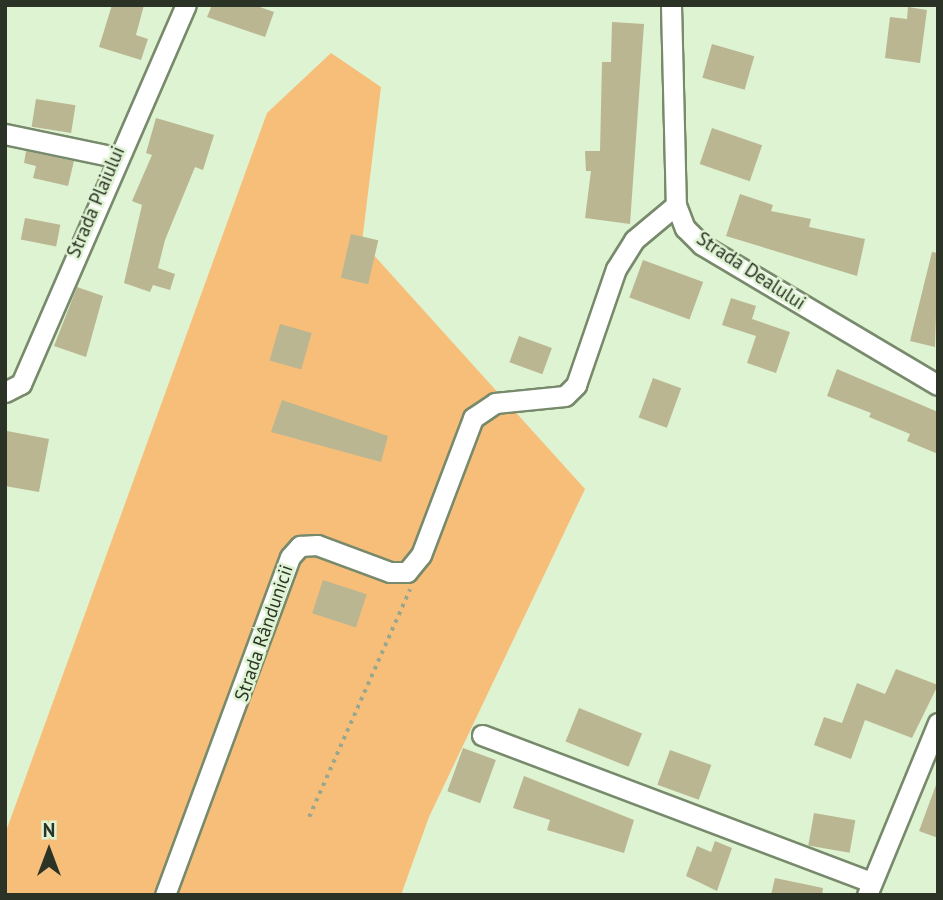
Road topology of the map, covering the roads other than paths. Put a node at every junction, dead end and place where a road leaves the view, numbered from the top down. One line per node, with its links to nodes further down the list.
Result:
1 (186, 5): 4 (street, Strada Plaiului)
2 (671, 5): 5 (street)
3 (5, 134): 4 (street)
4 (115, 157): 7 (street, Strada Plaiului)
5 (676, 205): 6 (street, Strada Dealului); 11 (street, Strada Rândunicii)
6 (938, 385)
7 (5, 392)
8 (938, 723): 10 (street)
9 (482, 735): 10 (street)
10 (868, 888)
11 (165, 895)

